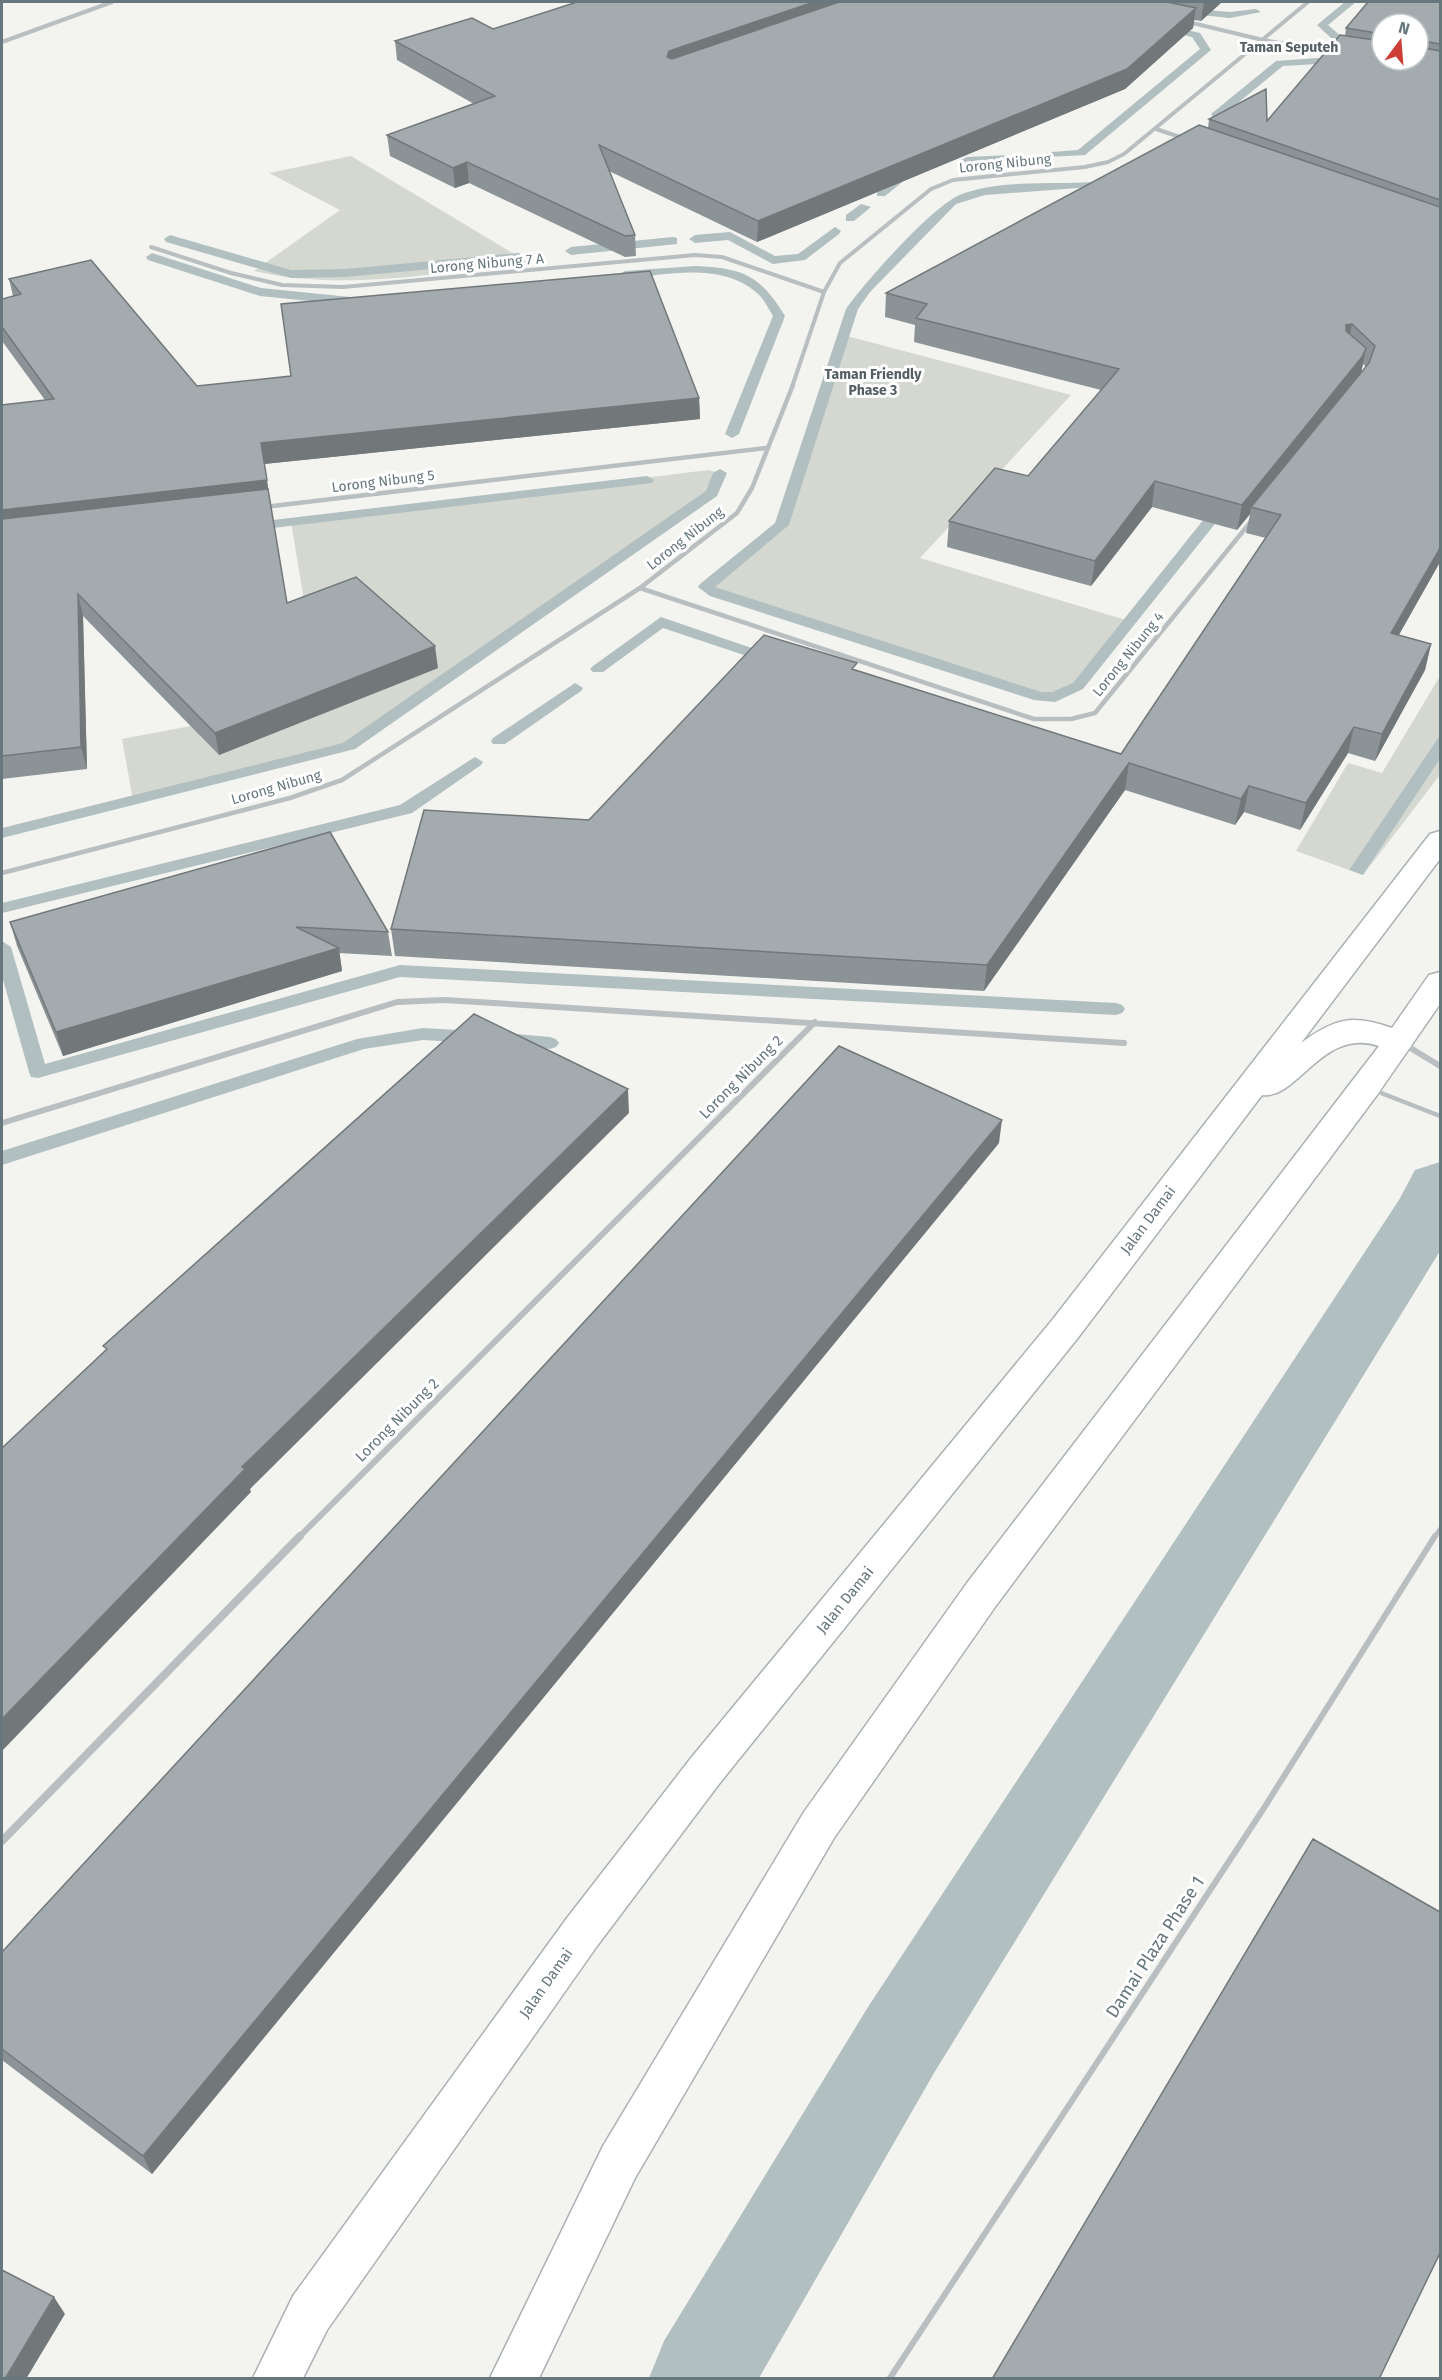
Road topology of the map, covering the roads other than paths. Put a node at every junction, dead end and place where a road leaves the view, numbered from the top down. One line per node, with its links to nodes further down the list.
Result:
1 (112, 2): 5 (street)
2 (1308, 2): 4 (street, Lorong Nibung)
3 (1183, 21): 4 (street)
4 (1263, 40): 6 (street); 7 (street, Lorong Nibung)
5 (2, 42)
6 (1340, 53)
7 (1156, 129): 8 (street); 10 (street, Lorong Nibung)
8 (1189, 141)
9 (151, 247): 10 (street, Lorong Nibung 7 A)
10 (824, 291): 11 (street, Lorong Nibung)
11 (766, 448): 12 (street, Lorong Nibung 5); 14 (street, Lorong Nibung)
12 (262, 507)
13 (1259, 511): 14 (street, Lorong Nibung 4)
14 (640, 588): 16 (street, Lorong Nibung)
15 (1440, 840): 23 (main road, Jalan Damai)
16 (2, 873)
17 (1440, 982): 19 (main road)
18 (815, 1022): 20 (street, Lorong Nibung 2); 25 (street, Lorong Nibung 2); 27 (street, Lorong Nibung 2)
19 (1398, 1041): 21 (street); 22 (main road); 23 (main road)
20 (1124, 1043)
21 (1440, 1066)
22 (1366, 1088): 24 (lane); 29 (main road)
23 (1234, 1107): 28 (main road, Jalan Damai)
24 (1440, 1116)
25 (2, 1123)
26 (1440, 1529): 30 (lane, Damai Plaza Phase 1)
27 (2, 1841)
28 (277, 2379)
29 (514, 2379)
30 (890, 2379)

